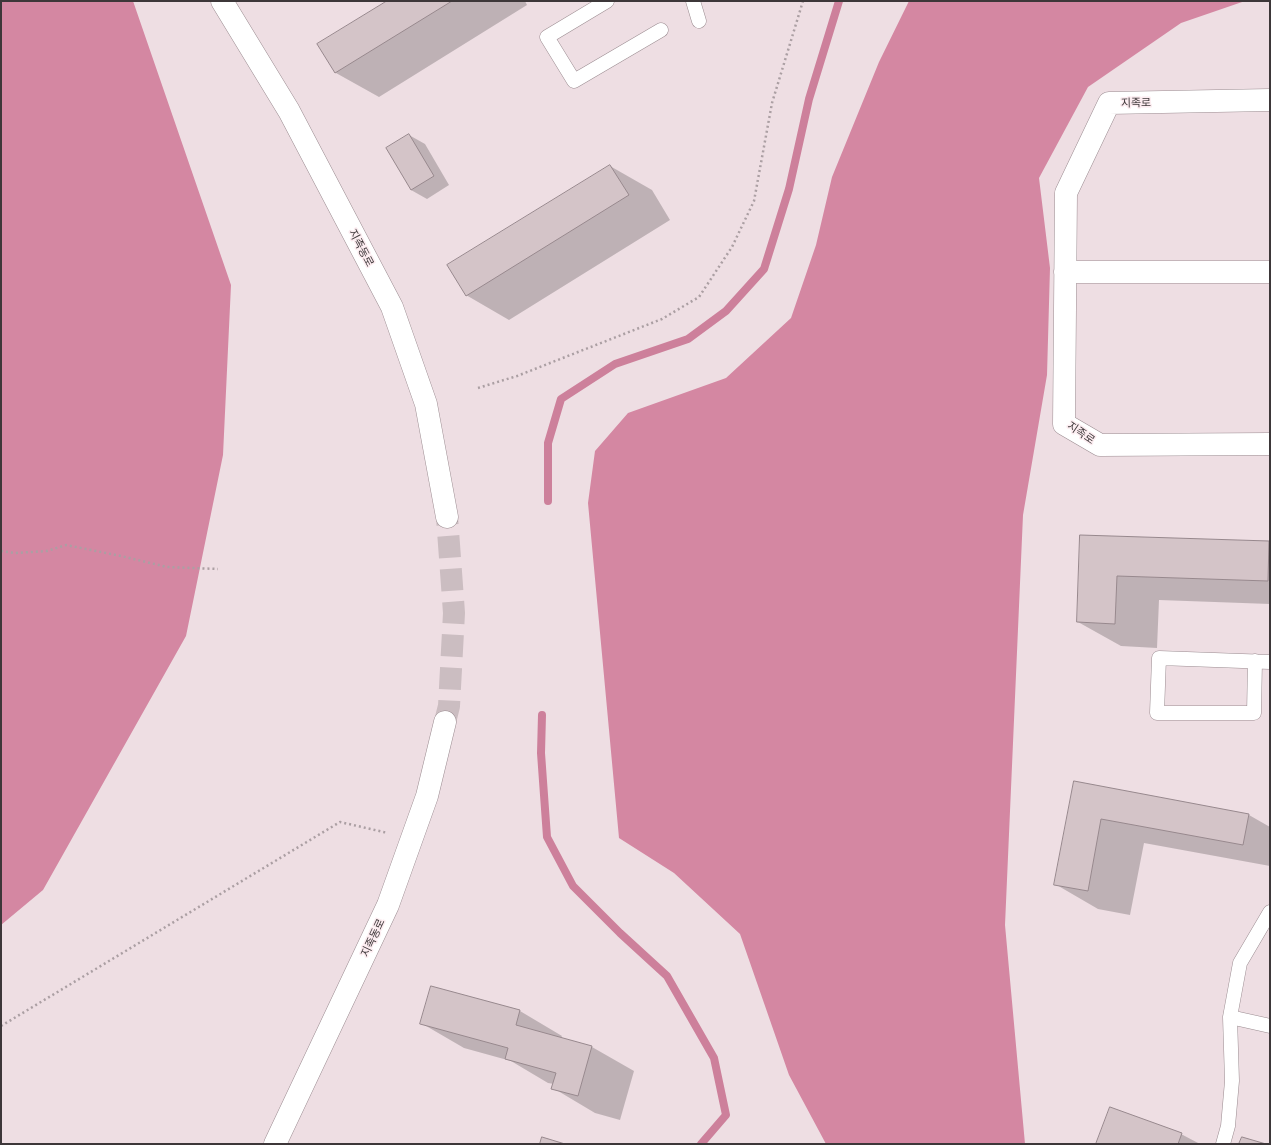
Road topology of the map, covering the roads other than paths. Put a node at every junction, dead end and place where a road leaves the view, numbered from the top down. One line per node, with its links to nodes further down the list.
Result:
1 (222, 1): 10 (street, 지족동로)
2 (607, 1): 5 (lane)
3 (693, 1): 4 (lane)
4 (699, 21)
5 (661, 30)
6 (1270, 100): 7 (street, 지족로)
7 (1065, 272): 8 (street); 9 (street, 지족로)
8 (1270, 272)
9 (1270, 444)
10 (447, 517)
11 (1255, 661): 11 (lane); 12 (lane)
12 (1270, 662)
13 (445, 722): 17 (street, 지족동로)
14 (1270, 912): 15 (lane)
15 (1230, 1017): 16 (lane); 18 (lane)
16 (1270, 1026)
17 (275, 1144)
18 (1223, 1144)

